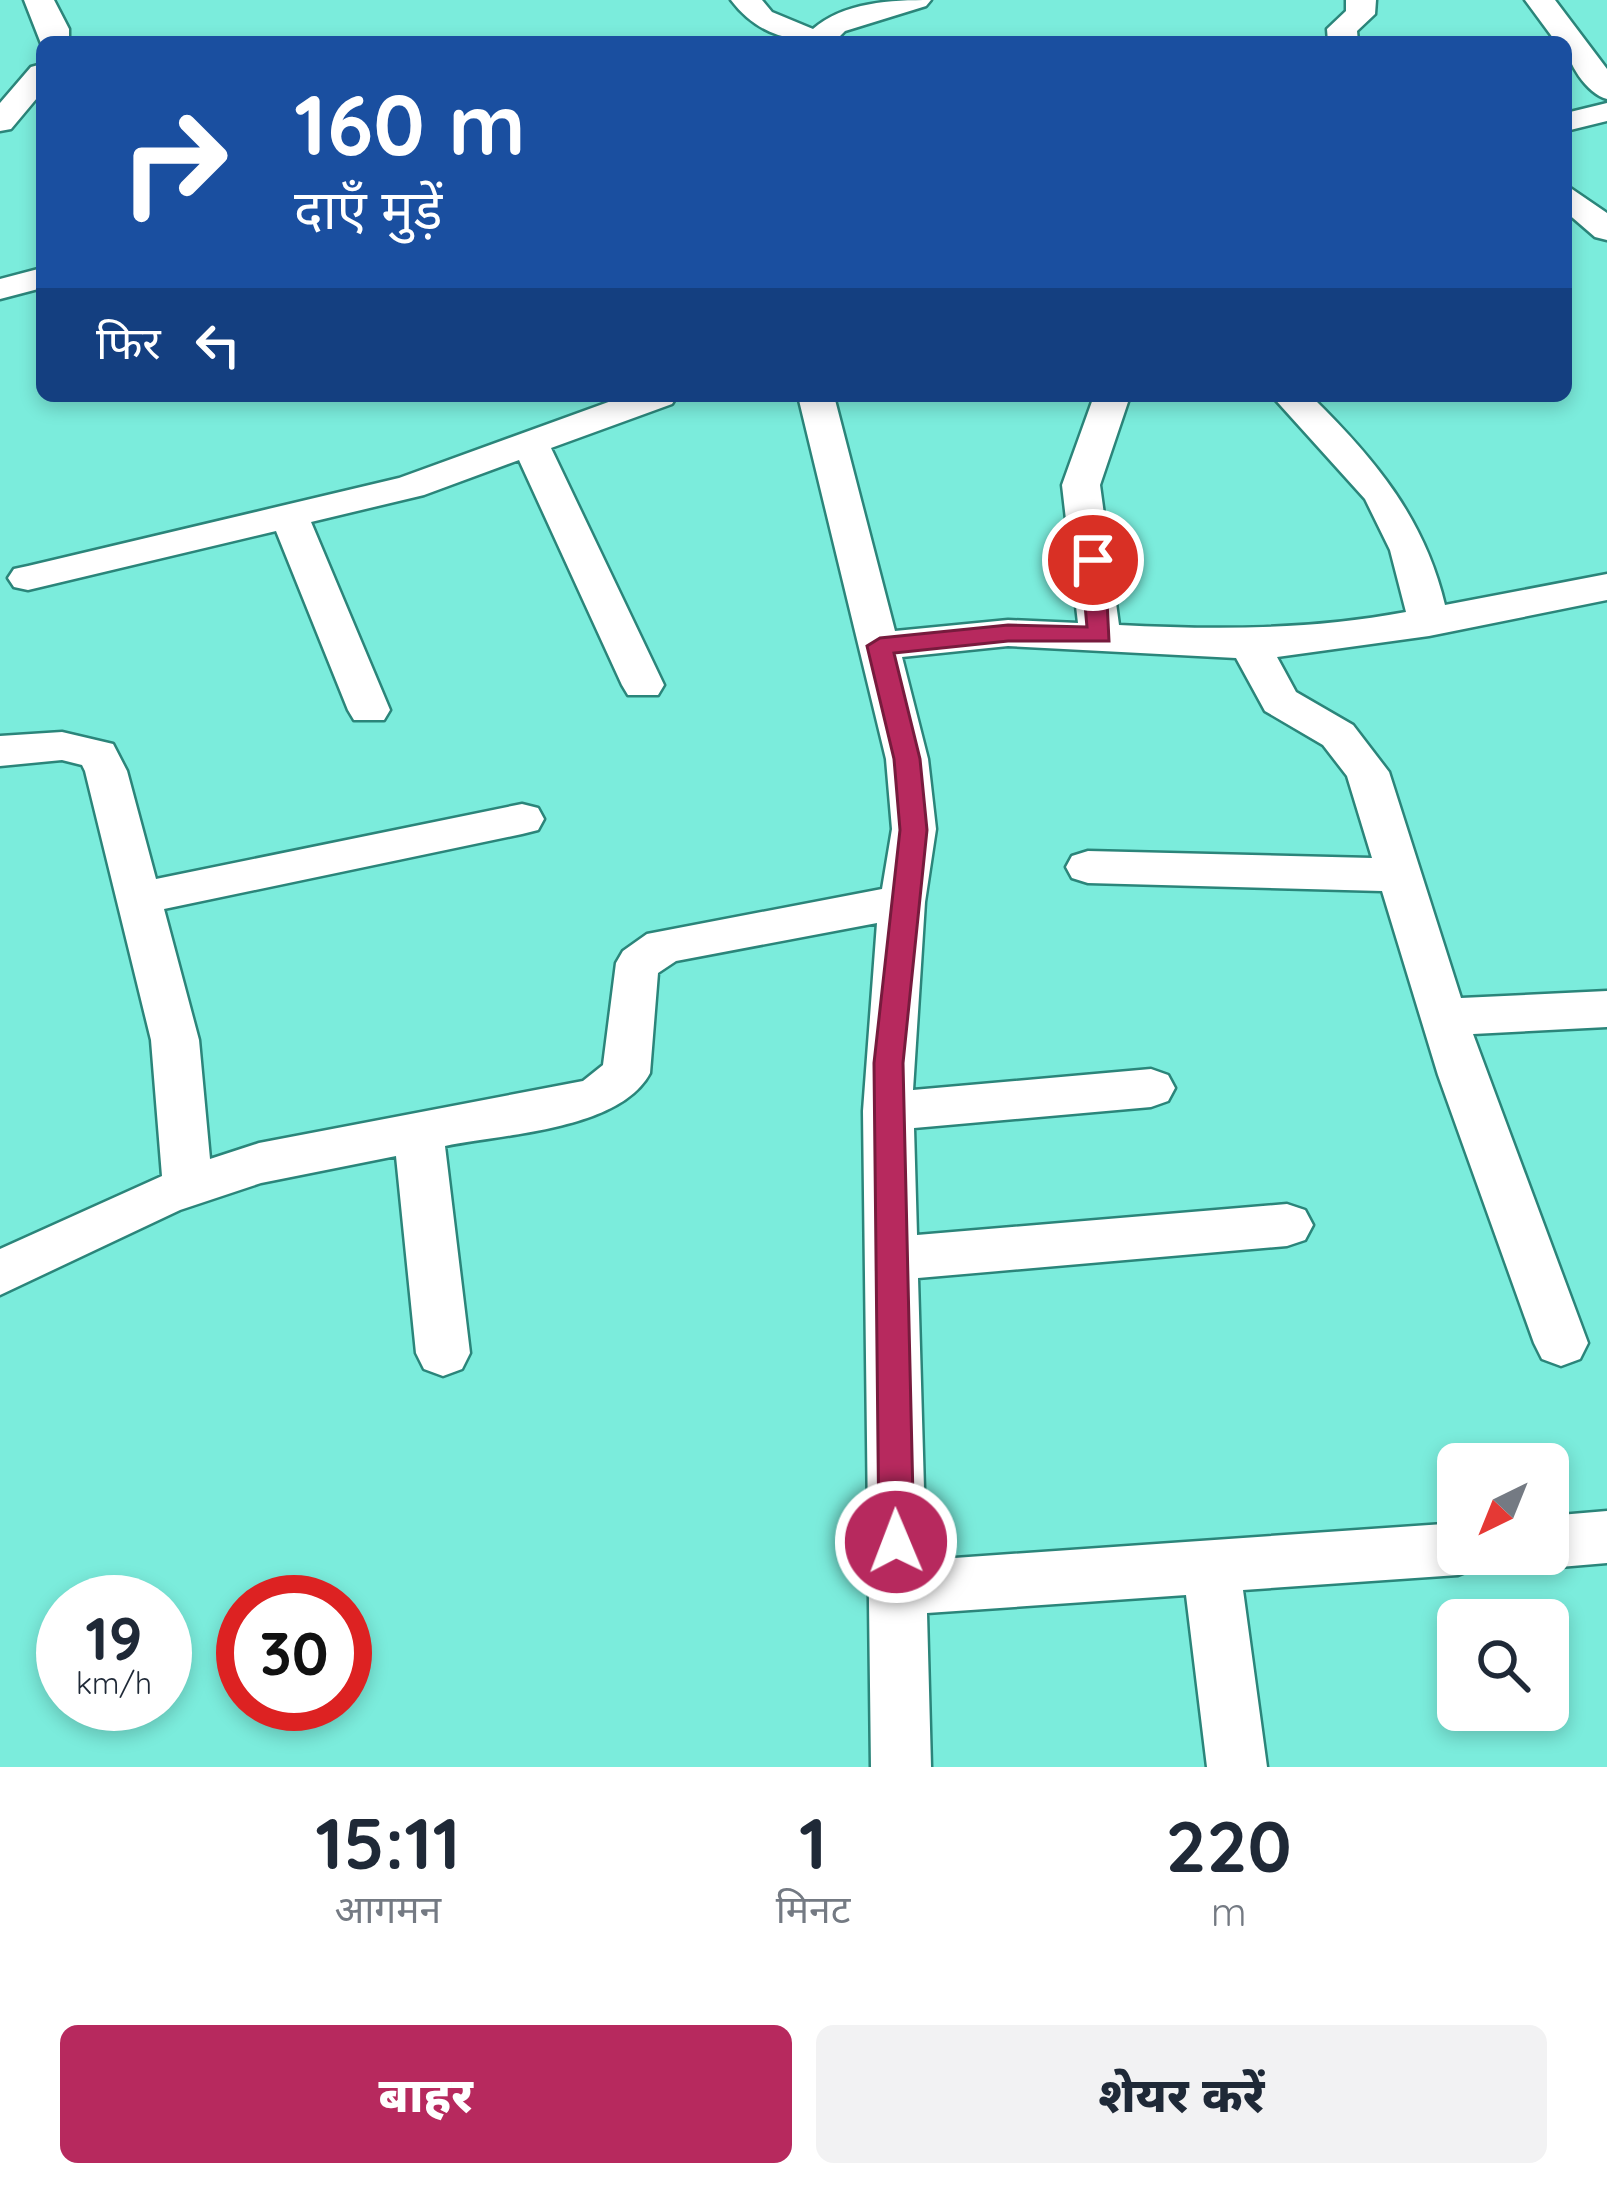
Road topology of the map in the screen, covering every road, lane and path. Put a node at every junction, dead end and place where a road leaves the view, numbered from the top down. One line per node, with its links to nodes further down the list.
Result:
1 (39, 0): 6 (street)
2 (746, 0): 7 (street)
3 (916, 0): 8 (street)
4 (1361, 0): 9 (street)
5 (1540, 0): 10 (street)
6 (54, 36)
7 (806, 36)
8 (823, 36)
9 (1343, 36)
10 (1567, 36)
11 (1572, 43): 15 (street)
12 (36, 78): 14 (street)
13 (36, 80): 18 (street)
14 (0, 84)
15 (1607, 90)
16 (1607, 112): 17 (street)
17 (1572, 121)
18 (0, 122)
19 (1572, 200): 20 (street)
20 (1607, 230)
21 (36, 280): 22 (street)
22 (0, 289)
23 (641, 402): 27 (street)
24 (819, 402): 34 (street)
25 (1111, 402): 32 (street)
26 (1296, 402): 31 (street)
27 (529, 441): 28 (street); 35 (street)
28 (290, 517): 29 (street); 36 (street)
29 (28, 578)
30 (1607, 587): 31 (street)
31 (1429, 623): 33 (street)
32 (1100, 636): 33 (street); 34 (street)
33 (1250, 645): 40 (street)
34 (880, 646): 42 (street)
35 (643, 685)
36 (369, 710)
37 (0, 751): 41 (street)
38 (522, 819): 41 (street)
39 (1088, 867): 40 (street)
40 (1400, 875): 44 (street)
41 (140, 898): 48 (street)
42 (902, 902): 46 (street); 47 (street)
43 (1607, 1009): 44 (street)
44 (1444, 1017): 52 (street)
45 (1151, 1088): 46 (street)
46 (888, 1111): 50 (street)
47 (418, 1131): 48 (street); 53 (street)
48 (188, 1188): 51 (street)
49 (1287, 1225): 50 (street)
50 (890, 1259): 58 (street)
51 (0, 1273)
52 (1561, 1343)
53 (443, 1353)
54 (1607, 1537): 55 (street)
55 (1569, 1540)
56 (1437, 1551): 57 (street)
57 (1210, 1567): 58 (street); 60 (street)
58 (898, 1589): 59 (street)
59 (901, 1767)
60 (1237, 1767)

